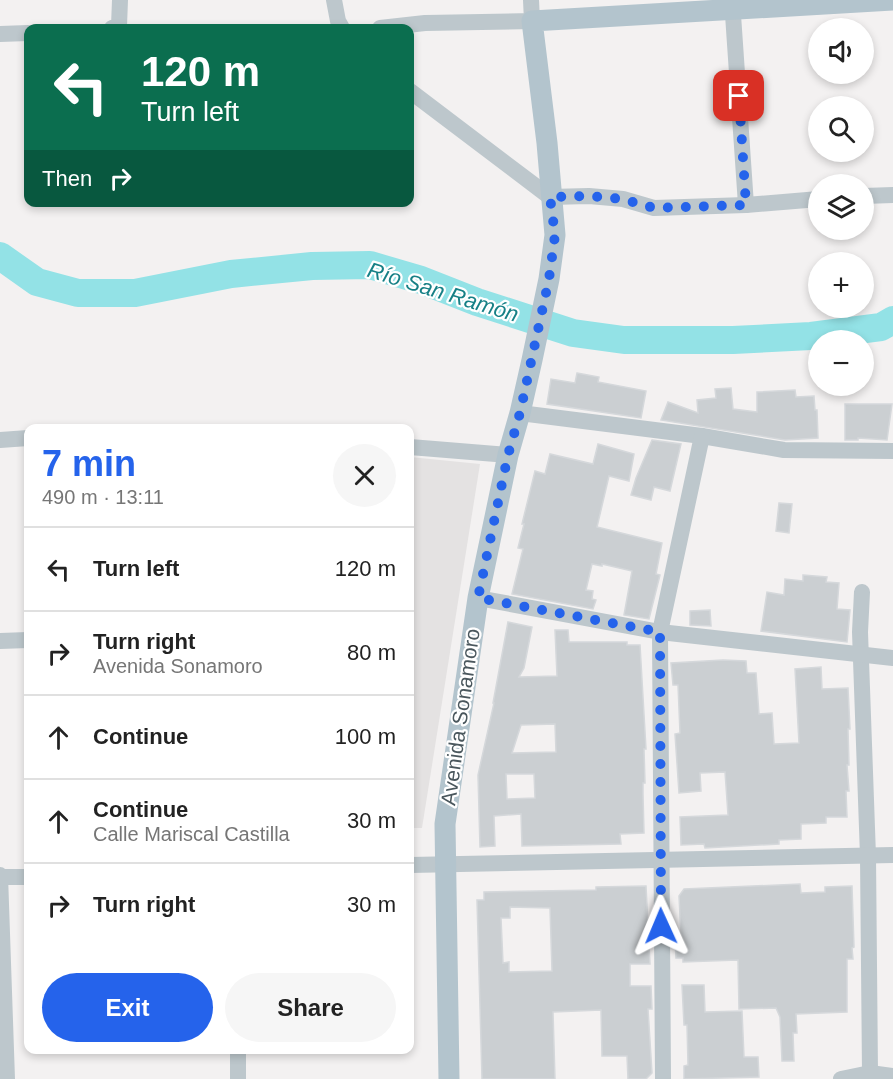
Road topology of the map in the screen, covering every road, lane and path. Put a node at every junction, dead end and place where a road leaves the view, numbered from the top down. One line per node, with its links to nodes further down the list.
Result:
1 (120, 0): 6 (street)
2 (334, 0): 7 (street)
3 (893, 0): 4 (main road)
4 (732, 4): 5 (main road); 16 (street)
5 (531, 10): 8 (street); 14 (main road, Avenida Sonamoro)
6 (119, 24)
7 (340, 24)
8 (414, 24)
9 (24, 33): 10 (street)
10 (0, 34)
11 (414, 94): 14 (street)
12 (893, 195): 13 (street)
13 (874, 196)
14 (550, 197): 16 (street); 17 (main road, Avenida Sonamoro)
15 (808, 200): 16 (street)
16 (746, 205)
17 (520, 413): 18 (street); 23 (main road, Avenida Sonamoro)
18 (702, 436): 22 (street); 26 (street)
19 (24, 438): 20 (street)
20 (0, 440)
21 (414, 447): 23 (street)
22 (893, 451)
23 (508, 455): 25 (main road, Avenida Sonamoro)
24 (862, 592): 29 (street)
25 (478, 598): 26 (street); 34 (main road, Avenida Sonamoro)
26 (660, 632): 29 (street); 33 (street)
27 (24, 640): 28 (street)
28 (0, 641)
29 (862, 654): 30 (street); 32 (street)
30 (893, 658)
31 (893, 855): 32 (street)
32 (868, 856): 33 (street); 39 (street)
33 (660, 860): 34 (street); 44 (street)
34 (445, 864): 35 (street); 43 (main road, Avenida Sonamoro)
35 (414, 865)
36 (0, 877): 37 (street); 41 (street)
37 (24, 877)
38 (238, 1054): 42 (street)
39 (870, 1073): 40 (street); 45 (street)
40 (893, 1076)
41 (7, 1079)
42 (238, 1079)
43 (449, 1079)
44 (663, 1079)
45 (841, 1079)

